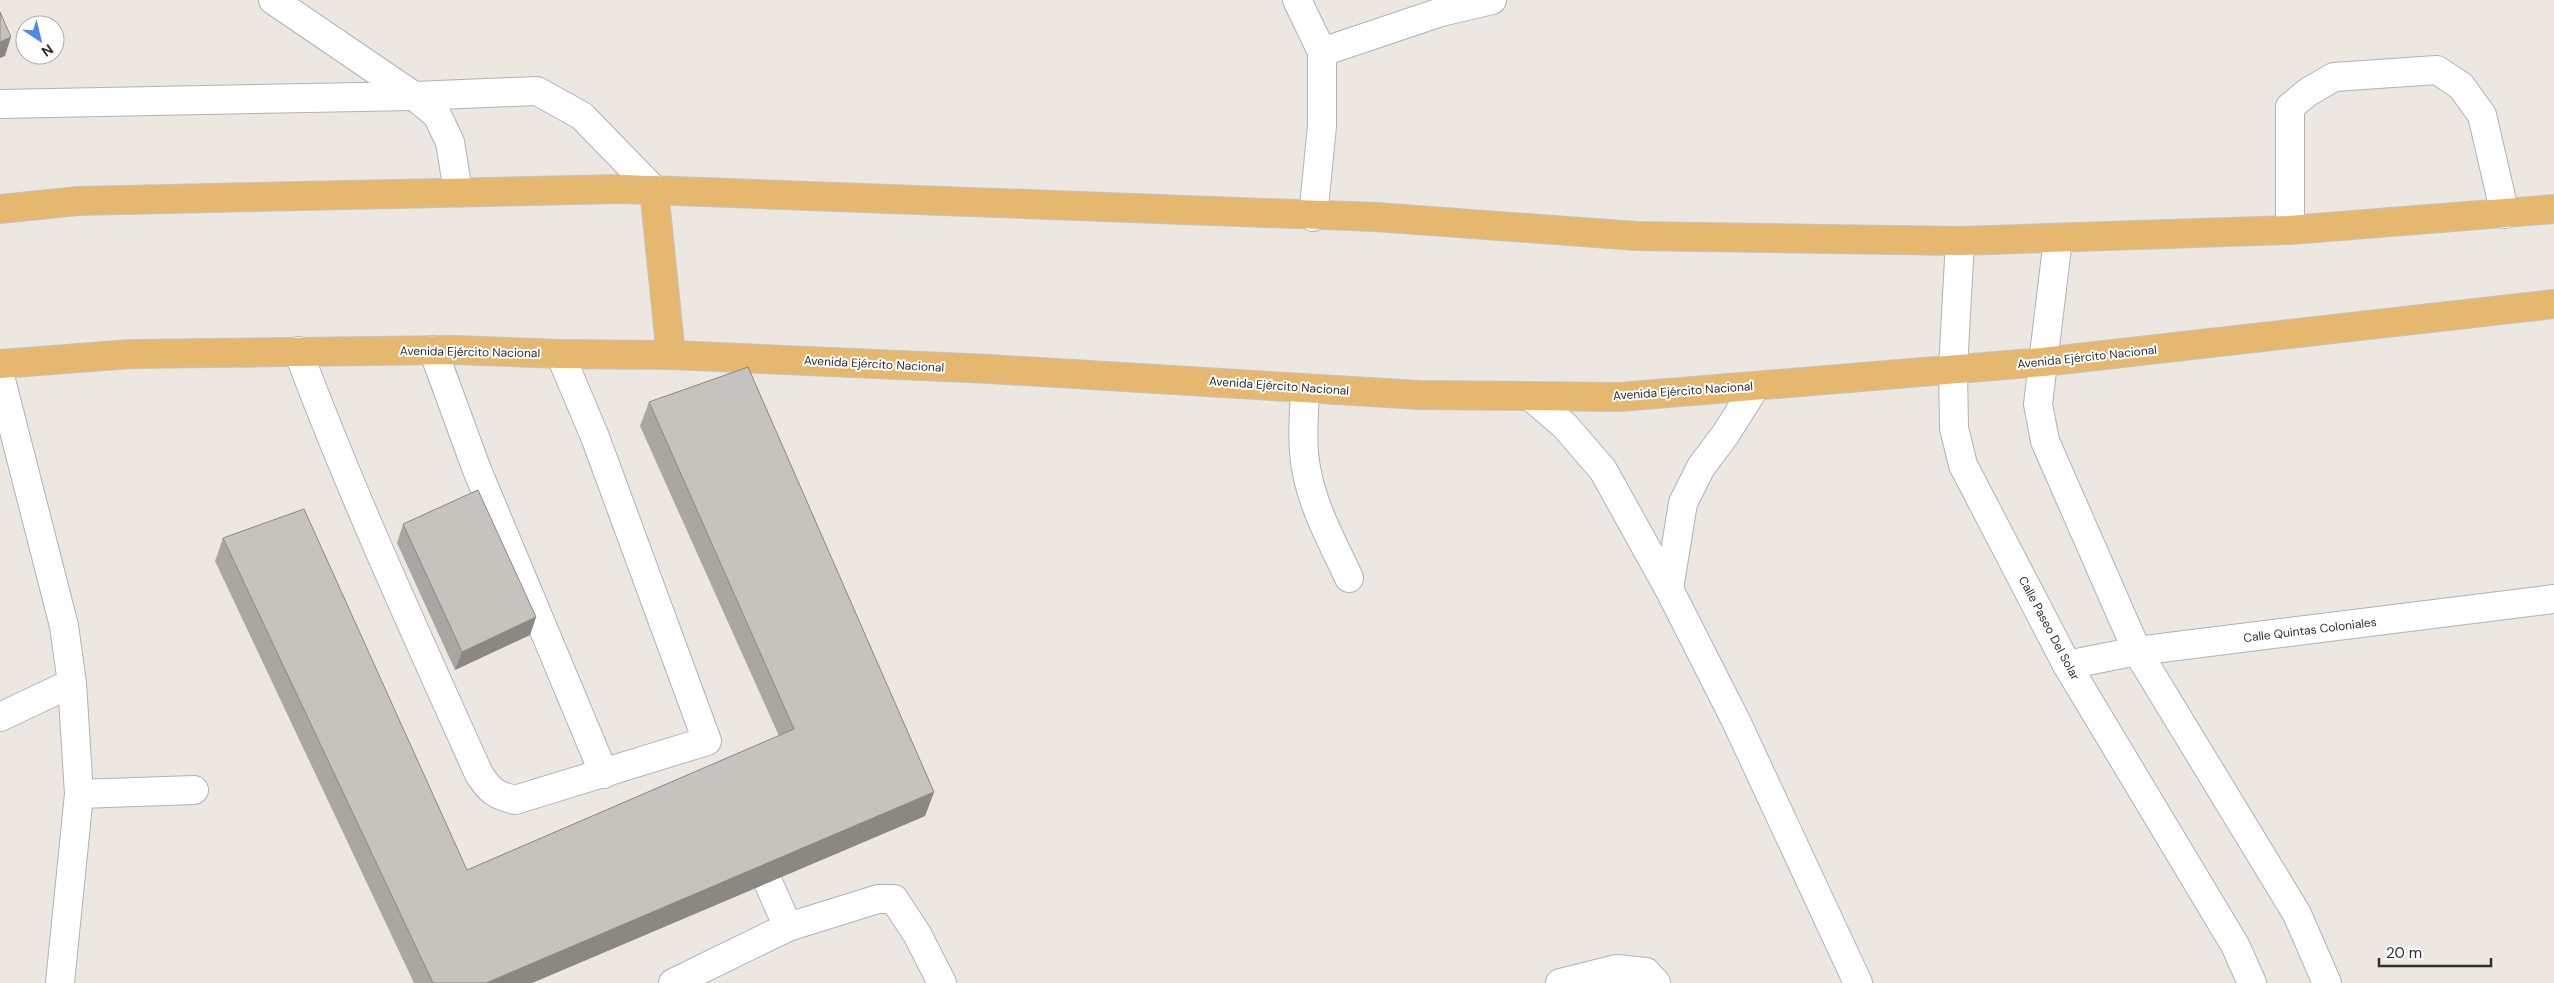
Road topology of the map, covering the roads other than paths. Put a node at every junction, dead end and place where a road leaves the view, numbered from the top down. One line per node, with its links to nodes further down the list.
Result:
1 (273, 0): 5 (street)
2 (1297, 0): 4 (street)
3 (1492, 0): 4 (street)
4 (1322, 52): 12 (street)
5 (414, 96): 6 (street); 7 (street); 8 (street)
6 (0, 104)
7 (654, 190): 8 (main road); 12 (main road); 20 (main road)
8 (458, 191): 9 (main road)
9 (0, 209)
10 (2554, 209): 11 (main road)
11 (2505, 214): 13 (main road); 13 (street)
12 (1313, 216): 15 (main road)
13 (2290, 230): 14 (main road)
14 (2058, 239): 15 (main road); 21 (street)
15 (1960, 241): 23 (street, Calle Paseo Del Solar)
16 (2554, 304): 21 (main road, Avenida Ejército Nacional)
17 (432, 350): 18 (main road, Avenida Ejército Nacional); 19 (main road, Avenida Ejército Nacional); 35 (street)
18 (298, 351): 22 (main road, Avenida Ejército Nacional); 35 (street)
19 (560, 354): 20 (main road, Avenida Ejército Nacional); 35 (street)
20 (671, 355): 25 (main road, Avenida Ejército Nacional)
21 (2043, 362): 23 (main road, Avenida Ejército Nacional); 31 (street)
22 (0, 364)
23 (1953, 369): 24 (main road, Avenida Ejército Nacional); 32 (street, Calle Paseo Del Solar)
24 (1756, 386): 27 (main road, Avenida Ejército Nacional); 29 (street)
25 (1304, 388): 27 (main road, Avenida Ejército Nacional); 28 (street)
26 (2, 396): 33 (street)
27 (1530, 396): 29 (street)
28 (1349, 578)
29 (1669, 588): 45 (street)
30 (2554, 599): 31 (street, Calle Quintas Coloniales)
31 (2137, 651): 32 (street, Calle Quintas Coloniales); 47 (street)
32 (2067, 665): 46 (street, Calle Paseo Del Solar)
33 (72, 684): 34 (street); 37 (street)
34 (0, 717)
35 (604, 774)
36 (194, 790): 37 (street)
37 (79, 794): 40 (street)
38 (768, 882): 39 (street)
39 (788, 927): 41 (street); 42 (street)
40 (60, 983)
41 (673, 983)
42 (942, 983)
43 (1560, 983): 44 (street)
44 (1656, 983)
45 (1858, 983)
46 (2252, 983)
47 (2327, 983)

